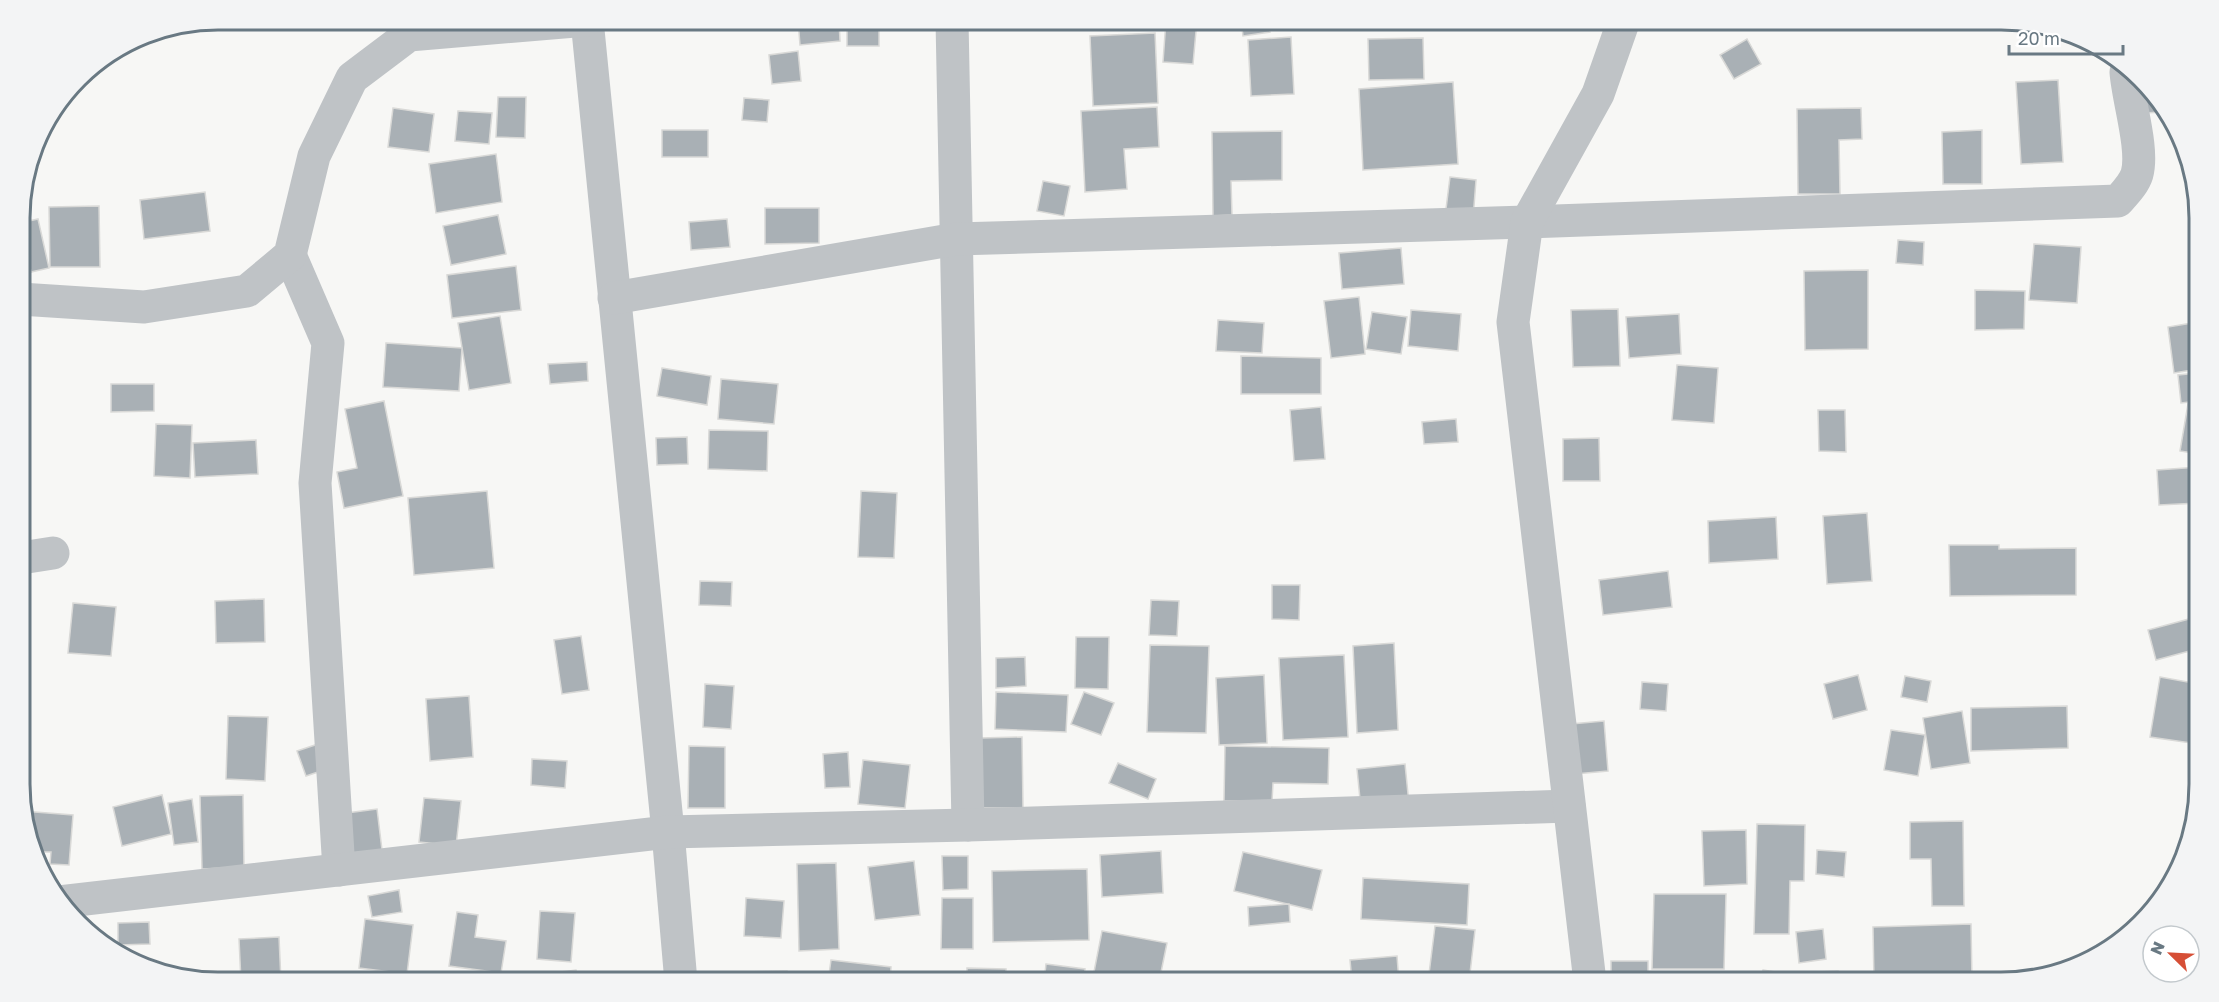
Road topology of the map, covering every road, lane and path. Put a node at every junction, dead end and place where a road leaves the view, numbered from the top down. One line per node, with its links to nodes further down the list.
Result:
1 (468, 30): 8 (street)
2 (588, 30): 9 (street)
3 (952, 30): 7 (street)
4 (1620, 30): 6 (street)
5 (2127, 79): 6 (street)
6 (1527, 222): 7 (street); 13 (street)
7 (956, 239): 9 (street); 14 (street)
8 (290, 255): 10 (street); 16 (street)
9 (614, 298): 15 (street)
10 (30, 300)
11 (53, 553): 12 (street)
12 (30, 557)
13 (1569, 806): 14 (street); 19 (street)
14 (968, 825): 15 (street)
15 (668, 832): 16 (street); 18 (street)
16 (339, 870): 17 (street)
17 (71, 901)
18 (680, 972)
19 (1589, 972)

